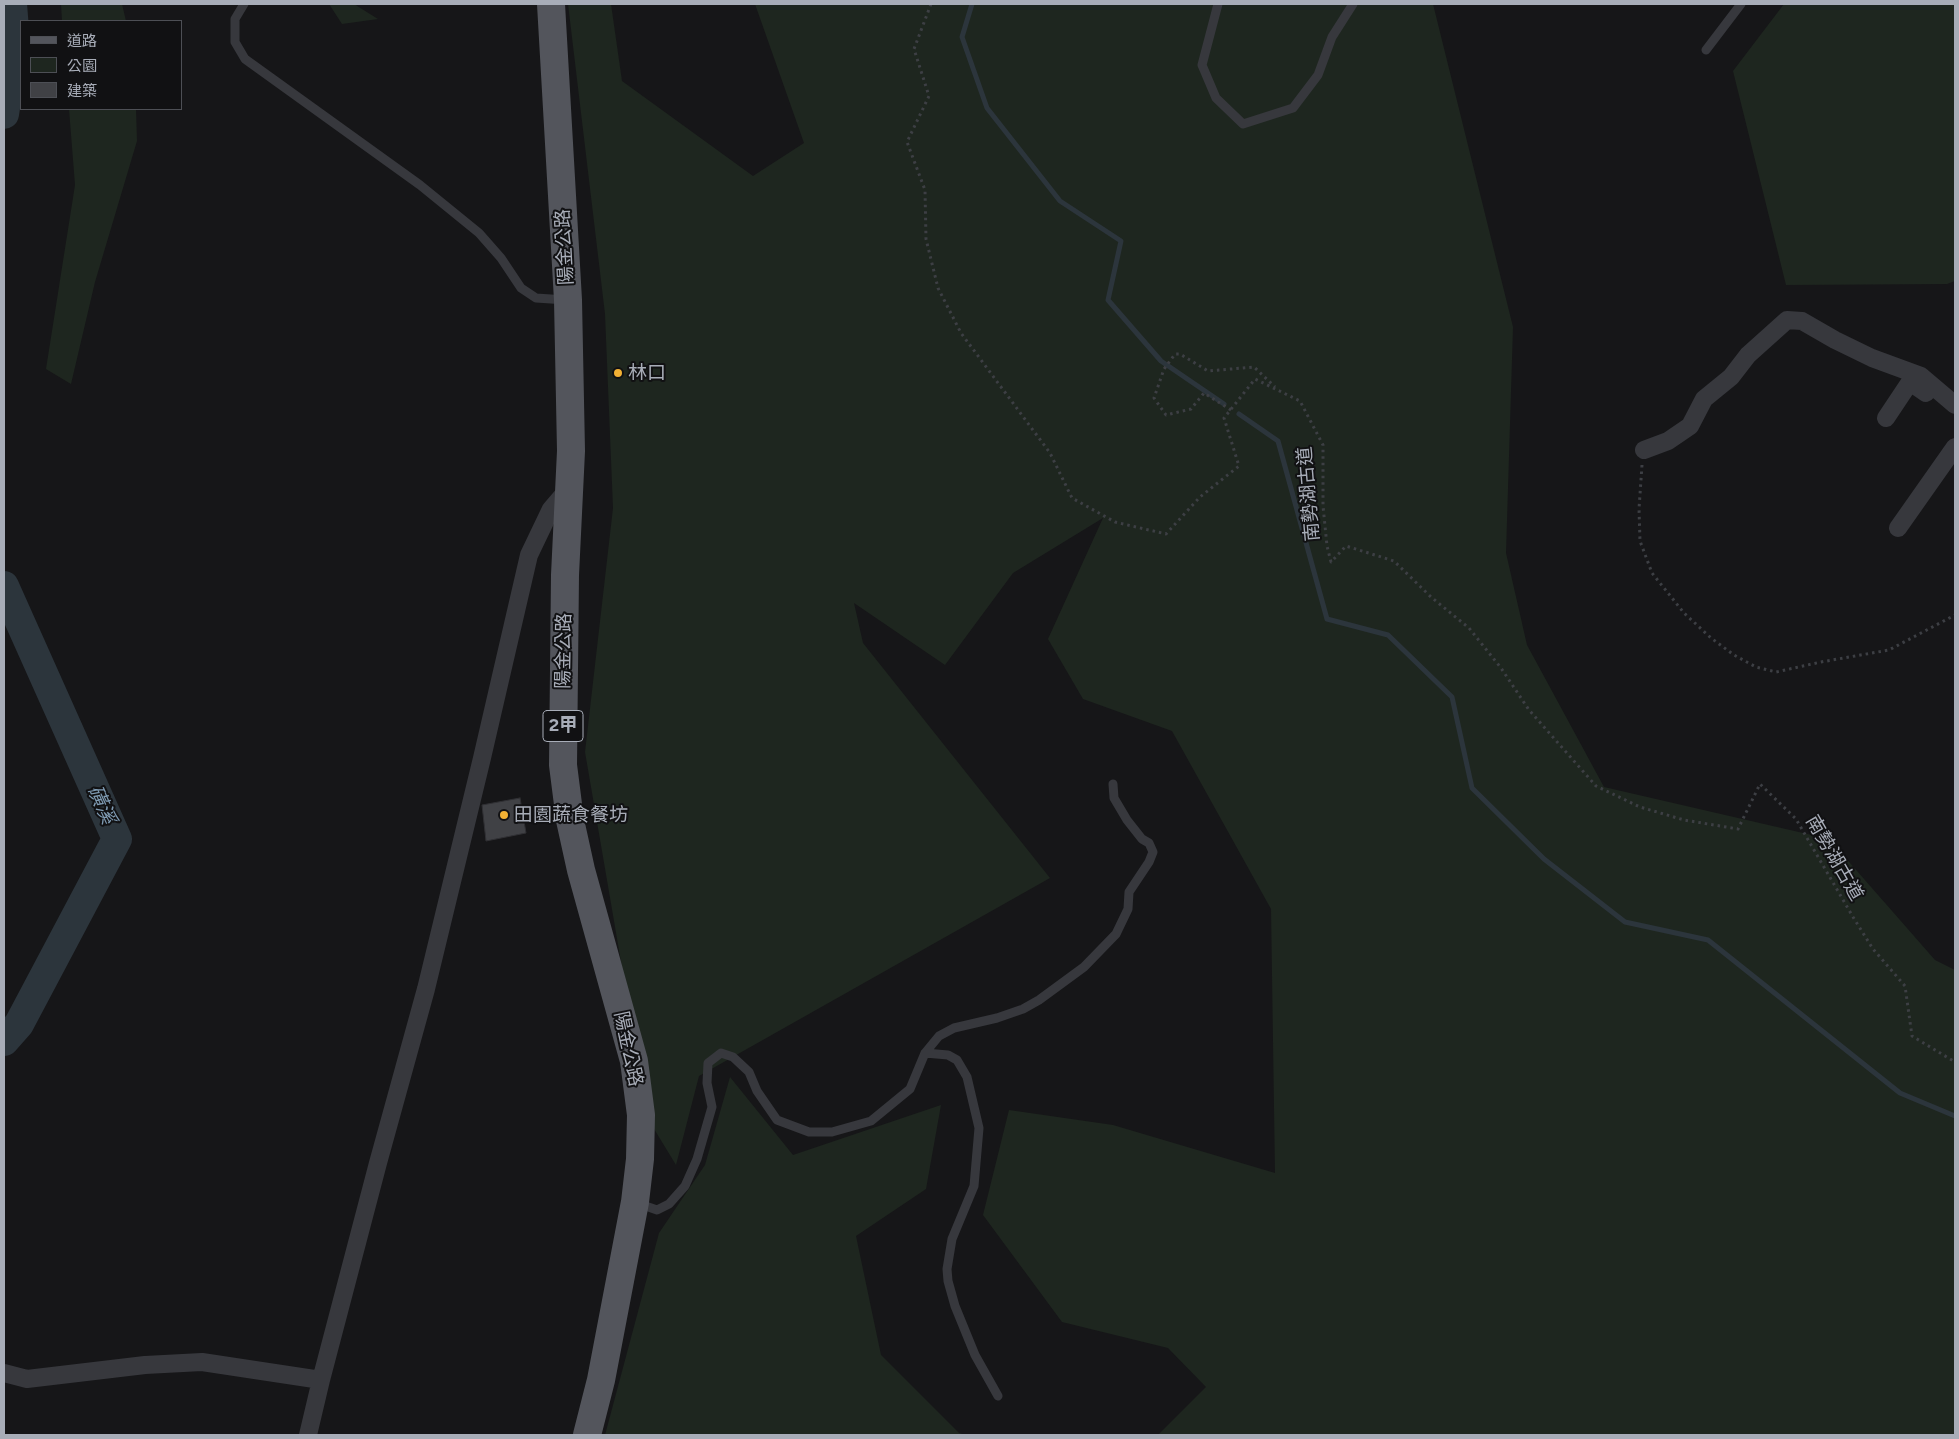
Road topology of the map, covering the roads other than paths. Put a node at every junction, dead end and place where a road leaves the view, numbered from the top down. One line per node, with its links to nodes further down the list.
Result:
1 (244, 4): 7 (lane)
2 (551, 4): 7 (main road, 陽金公路 / 2甲)
3 (1218, 4): 4 (lane)
4 (1353, 4)
5 (1741, 4): 6 (lane)
6 (1706, 50)
7 (568, 300): 12 (main road, 陽金公路 / 2甲)
8 (1954, 404): 9 (street); 11 (street)
9 (1886, 418)
10 (1955, 447): 13 (street)
11 (1644, 450)
12 (569, 488): 16 (main road, 陽金公路 / 2甲); 18 (street)
13 (1898, 528)
14 (1113, 784): 15 (lane)
15 (925, 1053): 16 (lane); 19 (lane)
16 (635, 1202): 21 (main road, 陽金公路 / 2甲)
17 (4, 1373): 18 (street)
18 (320, 1380): 20 (street)
19 (998, 1396)
20 (308, 1435)
21 (586, 1435)

